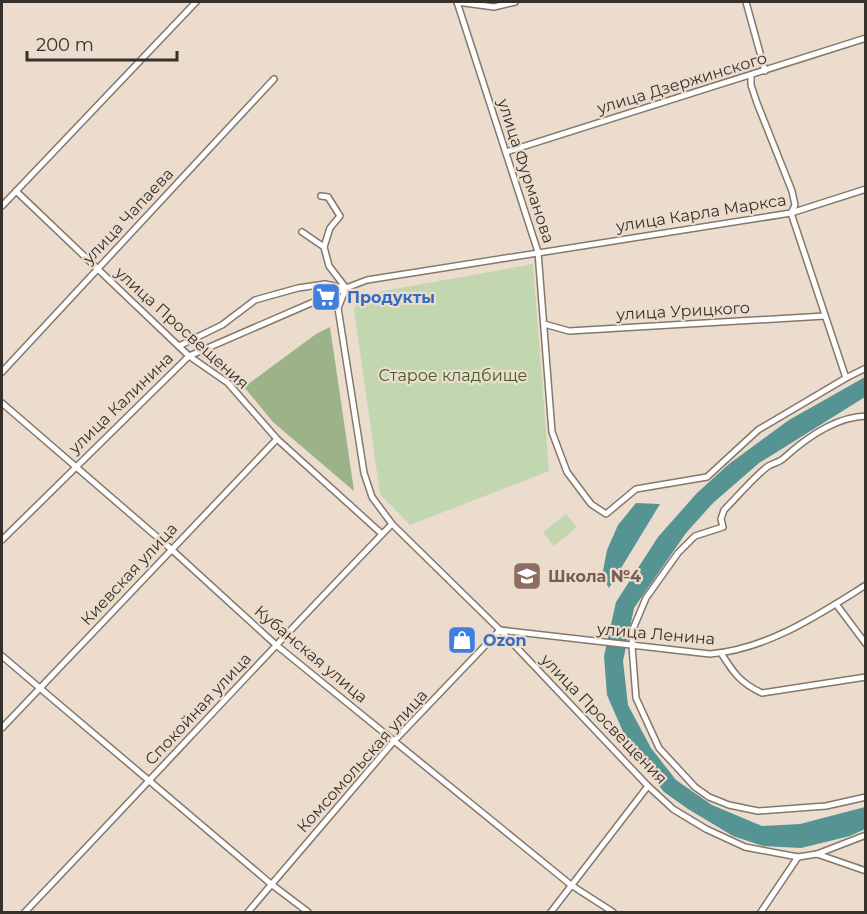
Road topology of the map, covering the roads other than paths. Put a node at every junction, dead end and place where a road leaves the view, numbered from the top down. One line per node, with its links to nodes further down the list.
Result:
1 (196, 2): 11 (street)
2 (457, 2): 3 (street); 9 (street, улица Фурманова)
3 (515, 2)
4 (746, 2): 6 (street)
5 (866, 38): 6 (street, улица Дзержинского)
6 (765, 71): 7 (street, улица Дзержинского)
7 (750, 75): 9 (street, улица Дзержинского); 14 (street)
8 (274, 79): 18 (street, улица Чапаева)
9 (506, 152): 17 (street, улица Фурманова)
10 (866, 189): 14 (street, улица Карла Маркса)
11 (16, 191): 13 (street); 18 (street, улица Просвещения)
12 (321, 196): 16 (street)
13 (2, 206)
14 (791, 213): 17 (street, улица Карла Маркса); 20 (street)
15 (302, 231): 16 (street)
16 (324, 247): 19 (street)
17 (538, 252): 19 (street, улица Карла Маркса); 21 (street, улица Фурманова)
18 (98, 269): 22 (street, улица Просвещения); 25 (street, улица Чапаева)
19 (346, 288): 22 (street); 23 (street, улица Калинина); 31 (street, улица Просвещения)
20 (825, 316): 21 (street, улица Урицкого); 26 (street)
21 (544, 324): 26 (street, улица Фурманова)
22 (179, 346): 23 (street, улица Просвещения)
23 (189, 356): 29 (street, улица Просвещения); 30 (street, улица Калинина)
24 (866, 368): 26 (street)
25 (2, 372)
26 (846, 378)
27 (2, 403): 30 (street, Кубанская улица)
28 (866, 417): 40 (street)
29 (277, 439): 32 (street, улица Просвещения); 34 (street, Киевская улица)
30 (75, 467): 33 (street, улица Калинина); 34 (street, Кубанская улица)
31 (392, 524): 32 (street, Спокойная улица); 37 (street, улица Просвещения)
32 (382, 534): 38 (street, Спокойная улица)
33 (2, 540)
34 (171, 549): 38 (street, Кубанская улица); 44 (street, Киевская улица)
35 (866, 585): 36 (street, улица Ленина)
36 (836, 604): 39 (street); 41 (street, улица Ленина)
37 (500, 630): 40 (street, улица Ленина); 46 (street, Комсомольская улица); 48 (street, улица Просвещения)
38 (275, 644): 46 (street, Кубанская улица); 47 (street, Спокойная улица)
39 (866, 644)
40 (632, 646): 41 (street, улица Ленина); 49 (street)
41 (721, 653): 43 (street)
42 (2, 656): 44 (street)
43 (866, 677)
44 (40, 688): 45 (street, Киевская улица); 47 (street)
45 (2, 728)
46 (394, 741): 54 (street, Комсомольская улица); 55 (street, Кубанская улица)
47 (150, 781): 54 (street); 56 (street, Спокойная улица)
48 (648, 786): 52 (street, улица Просвещения); 55 (street)
49 (866, 797)
50 (866, 835): 51 (street)
51 (817, 854): 52 (street, улица Просвещения); 53 (street, улица Просвещения)
52 (798, 857): 61 (street)
53 (866, 872)
54 (271, 884): 57 (street, Комсомольская улица); 58 (street)
55 (571, 885): 59 (street); 60 (street, Кубанская улица)
56 (25, 912)
57 (248, 912)
58 (309, 912)
59 (551, 912)
60 (613, 912)
61 (761, 912)

